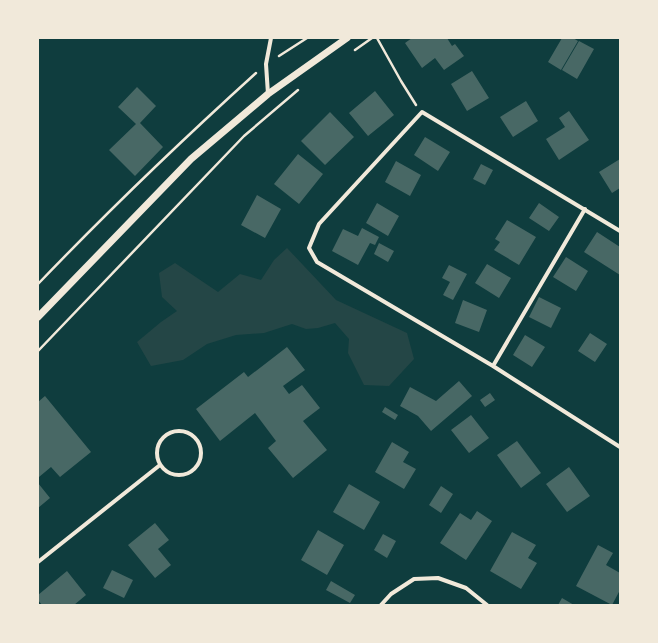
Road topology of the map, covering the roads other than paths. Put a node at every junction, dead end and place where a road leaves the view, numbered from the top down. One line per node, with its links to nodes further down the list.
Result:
1 (271, 38): 3 (street)
2 (347, 38): 3 (street)
3 (268, 94): 6 (street)
4 (585, 210): 5 (street); 7 (street); 7 (street)
5 (620, 231)
6 (38, 317)
7 (493, 366): 8 (street)
8 (620, 447)
9 (160, 465): 9 (street); 10 (street)
10 (38, 562)
11 (381, 605): 12 (street)
12 (487, 605)

